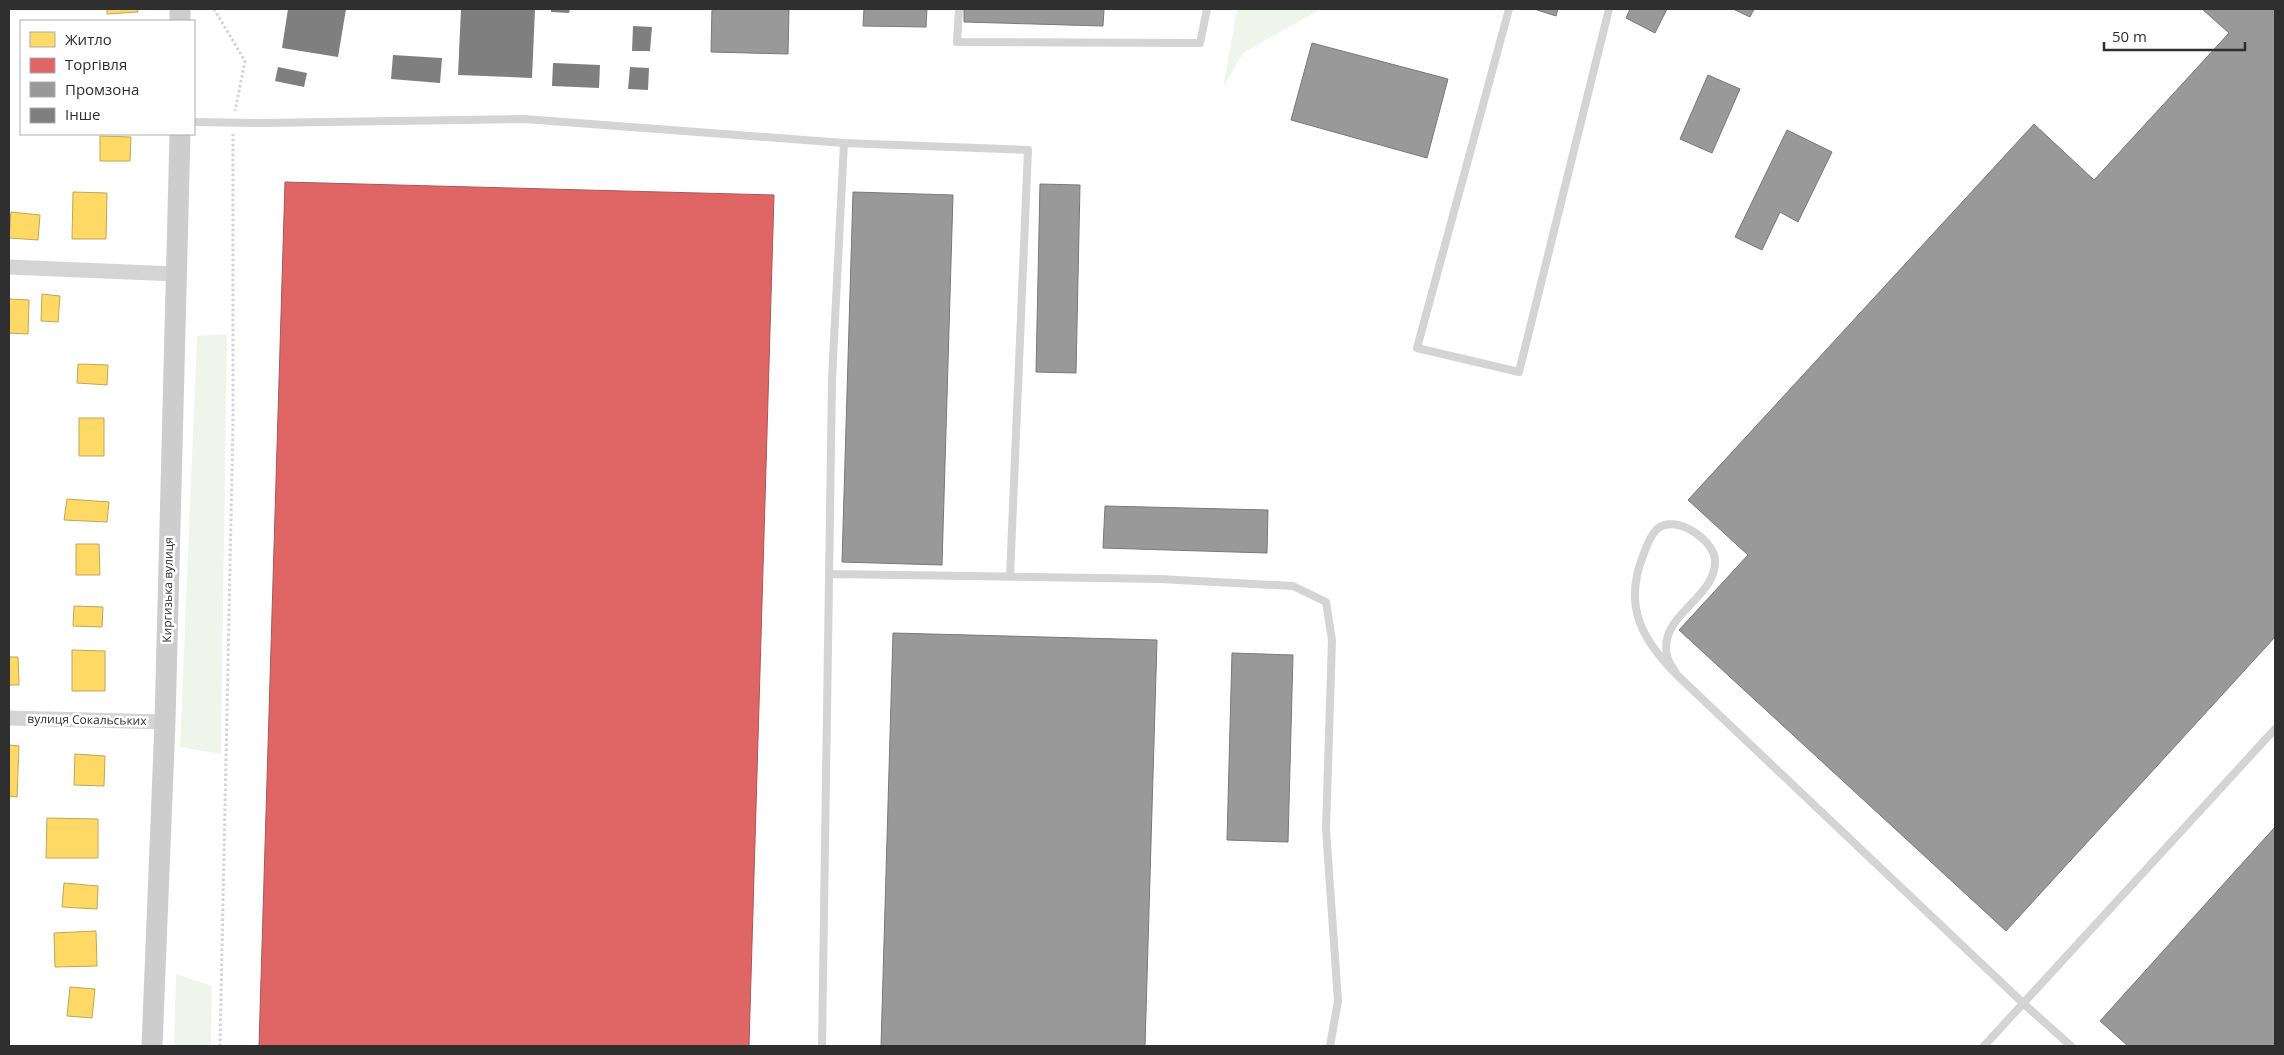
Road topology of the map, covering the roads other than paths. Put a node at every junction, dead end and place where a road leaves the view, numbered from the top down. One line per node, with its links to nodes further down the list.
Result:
1 (959, 9): 2 (lane)
2 (1207, 9)
3 (1509, 9): 4 (lane)
4 (1609, 9)
5 (195, 122): 7 (lane)
6 (180, 135): 9 (street, Киргизька вулиця)
7 (844, 143): 10 (lane); 11 (lane)
8 (9, 267): 9 (street)
9 (176, 274): 14 (street, Киргизька вулиця)
10 (830, 574): 11 (lane); 18 (lane)
11 (1010, 577): 19 (lane)
12 (1677, 675): 12 (lane); 16 (lane)
13 (9, 718): 14 (street, вулиця Сокальських)
14 (165, 722): 17 (street, Киргизька вулиця)
15 (2275, 729): 16 (lane)
16 (2024, 1004): 20 (lane); 21 (lane)
17 (152, 1046)
18 (822, 1046)
19 (1330, 1046)
20 (1984, 1046)
21 (2071, 1046)

